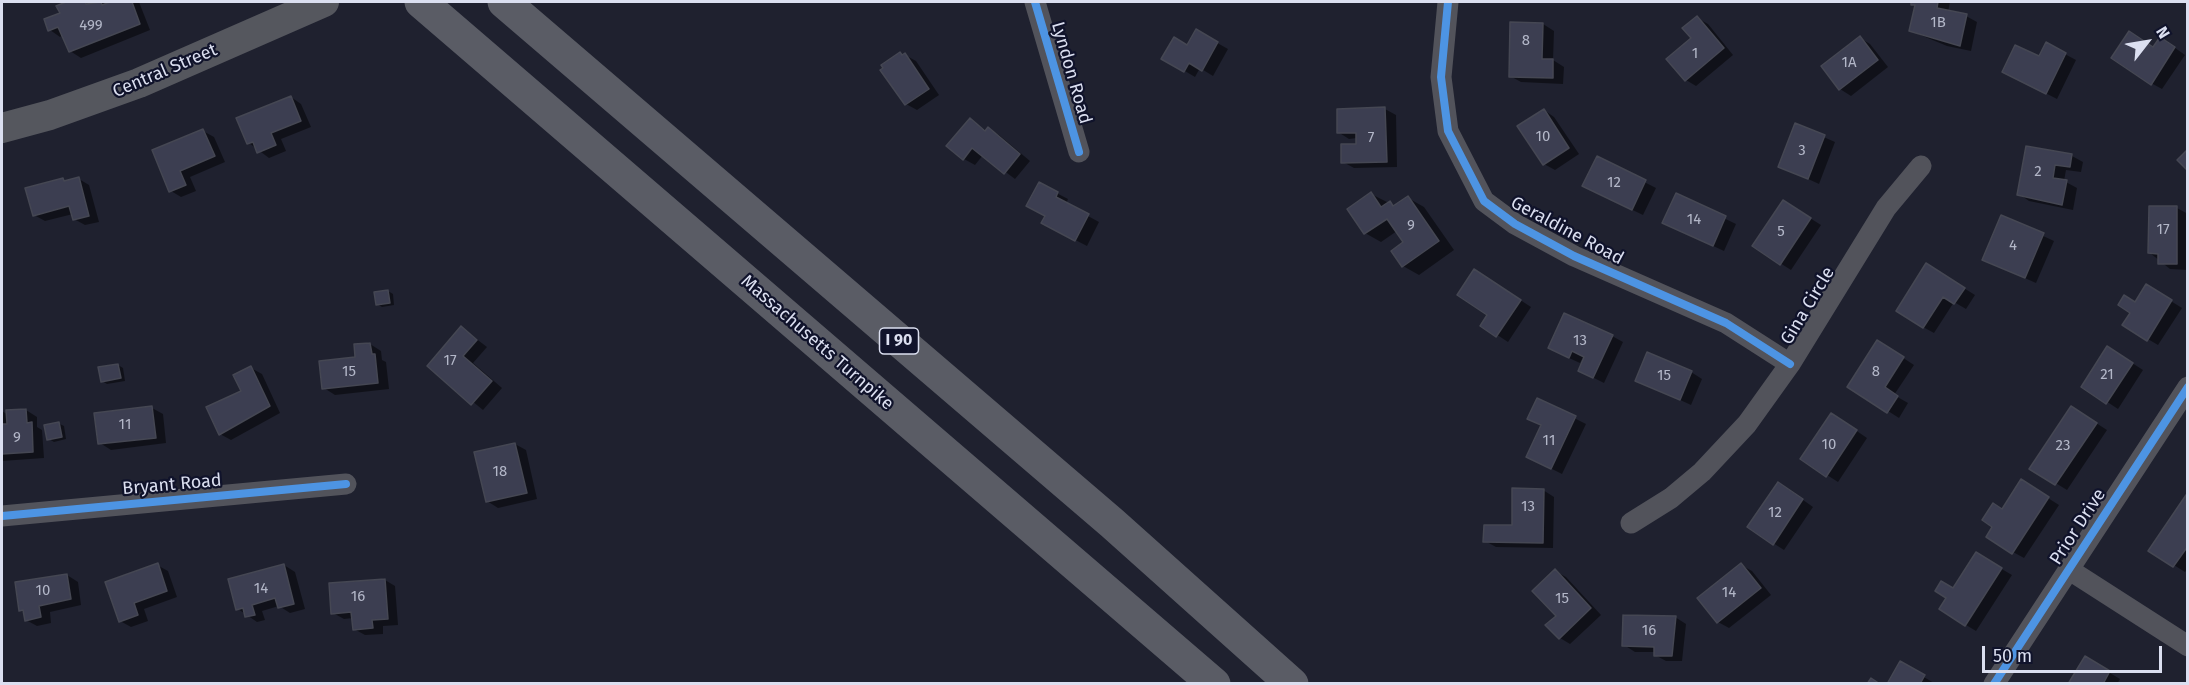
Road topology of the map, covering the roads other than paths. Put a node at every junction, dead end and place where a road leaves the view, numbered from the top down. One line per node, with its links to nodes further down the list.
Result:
1 (324, 2): 6 (main road, Central Street)
2 (421, 2): 16 (highway, Massachusetts Turnpike)
3 (504, 2): 17 (highway, I 90)
4 (1035, 2): 7 (street, Lyndon Road)
5 (1448, 2): 9 (street, Geraldine Road)
6 (2, 128)
7 (1078, 152)
8 (1922, 166): 9 (street, Gina Circle)
9 (1790, 364): 13 (street, Gina Circle)
10 (2187, 387): 14 (street, Prior Drive)
11 (346, 484): 12 (street, Bryant Road)
12 (2, 516)
13 (1631, 523)
14 (2068, 569): 15 (street); 18 (street, Prior Drive)
15 (2187, 646)
16 (1214, 684)
17 (1292, 684)
18 (1994, 684)

